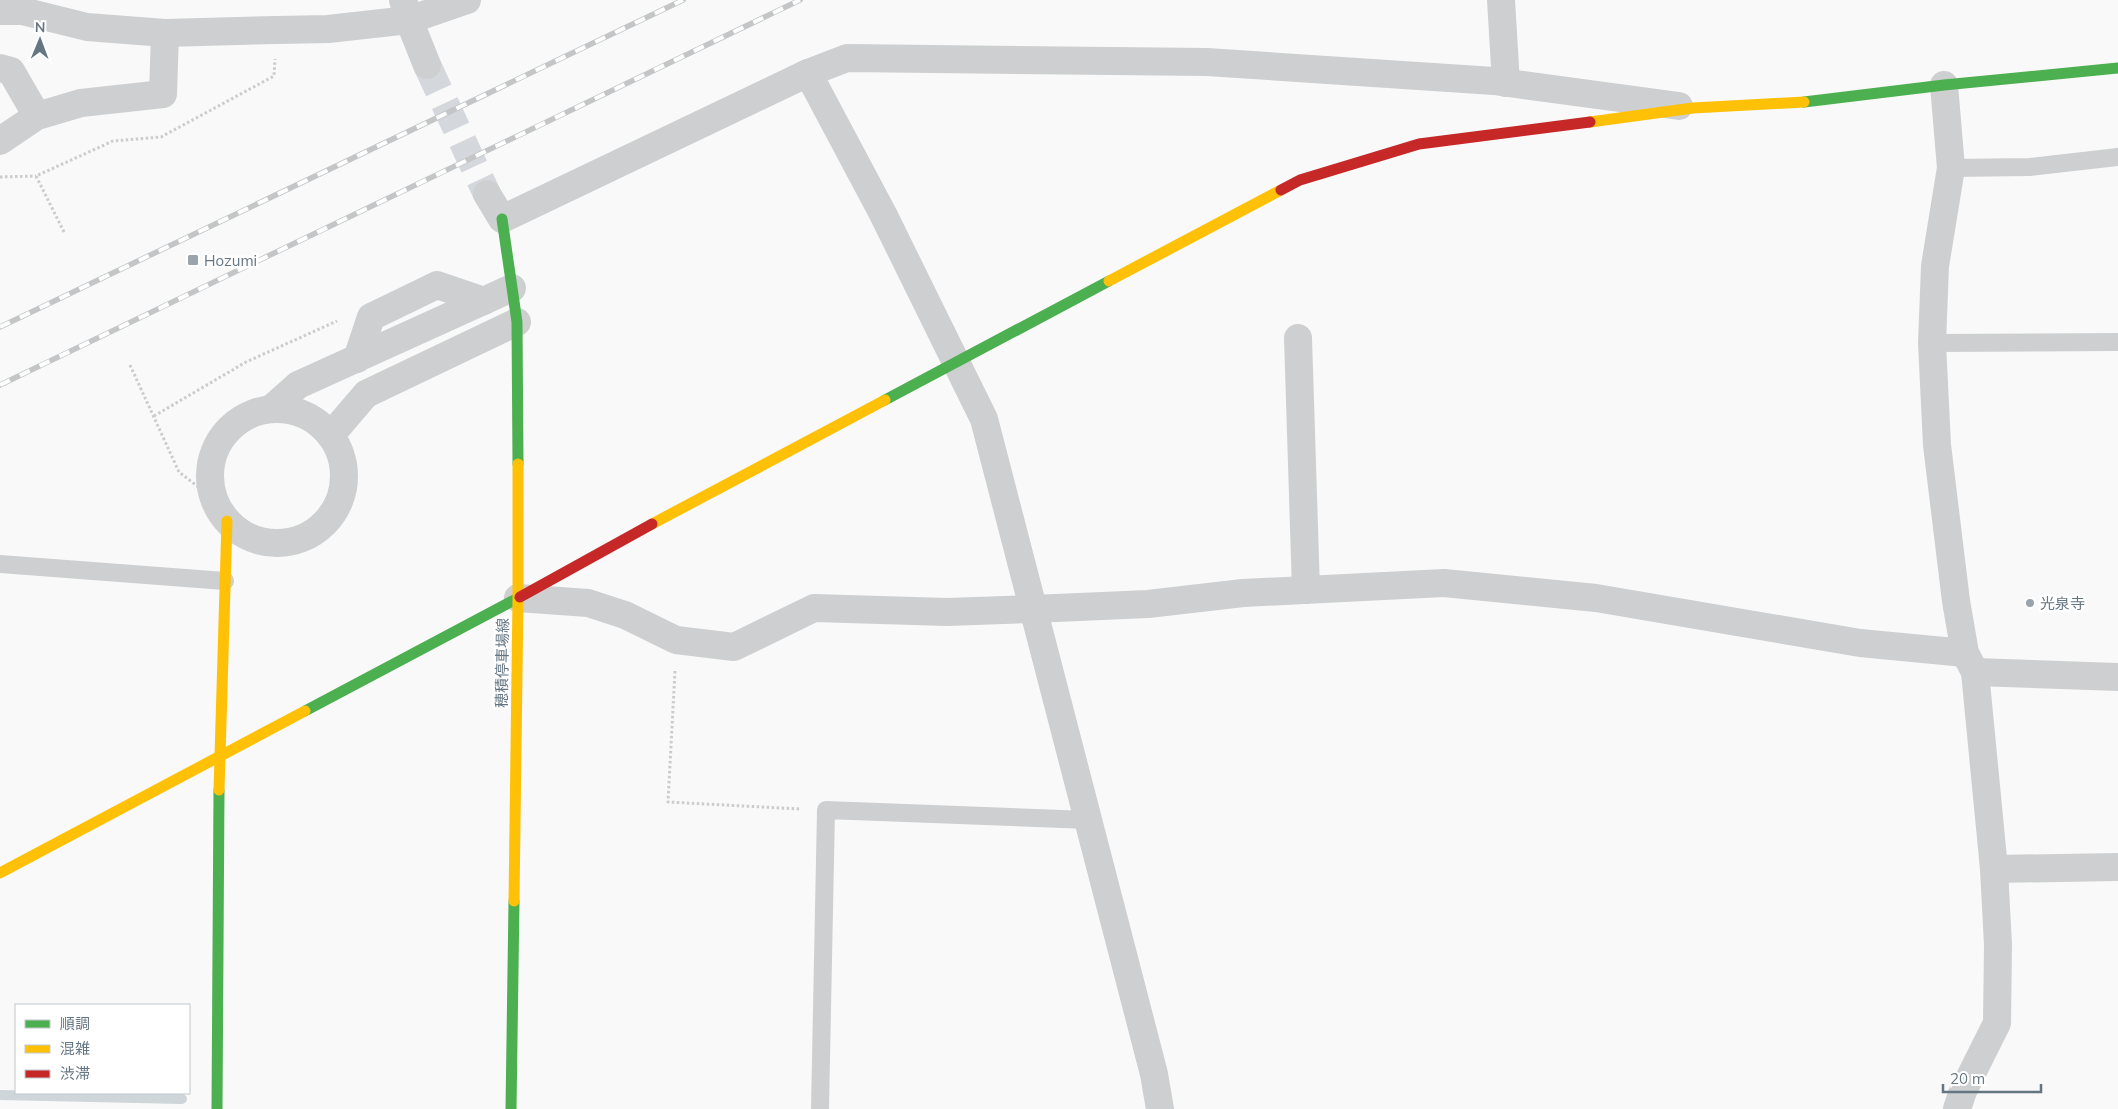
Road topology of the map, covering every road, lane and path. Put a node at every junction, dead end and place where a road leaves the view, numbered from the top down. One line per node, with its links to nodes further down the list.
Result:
1 (467, 0): 3 (street)
2 (1501, 0): 11 (street)
3 (406, 10): 5 (street); 7 (street)
4 (0, 11): 6 (street)
5 (276, 30): 6 (street); 18 (path)
6 (165, 33): 14 (street)
7 (427, 65)
8 (0, 68): 14 (street)
9 (2118, 68): 12 (street)
10 (808, 73): 11 (street); 21 (street); 29 (street)
11 (1506, 83): 13 (street)
12 (1944, 85): 13 (street); 17 (street)
13 (1692, 108): 29 (street)
14 (38, 116): 15 (street)
15 (0, 140)
16 (2118, 157): 17 (lane)
17 (1951, 168): 28 (street)
18 (36, 176): 19 (path); 22 (path)
19 (0, 177)
20 (487, 194): 21 (street)
21 (502, 219): 23 (street, 穂積停車場線)
22 (64, 232)
23 (512, 288): 25 (street, 穂積停車場線); 31 (street)
24 (340, 319): 32 (path)
25 (517, 322): 33 (street); 38 (street, 穂積停車場線)
26 (1298, 338): 37 (street)
27 (2118, 342): 28 (lane)
28 (1932, 344): 41 (street)
29 (956, 363): 38 (street); 39 (street)
30 (130, 365): 32 (path)
31 (271, 409): 33 (street); 34 (street)
32 (154, 416): 34 (path)
33 (331, 435): 34 (street)
34 (221, 510): 36 (street)
35 (0, 564): 36 (lane)
36 (225, 581): 43 (street)
37 (1306, 590): 39 (street); 41 (street)
38 (518, 598): 40 (street); 43 (street); 50 (street, 穂積停車場線)
39 (1033, 609): 40 (street); 45 (street)
40 (676, 640): 44 (path)
41 (1970, 663): 42 (street); 47 (street)
42 (2118, 677)
43 (219, 756): 48 (street); 49 (street)
44 (826, 810): 45 (lane); 51 (lane)
45 (1088, 820): 52 (street)
46 (2118, 867): 47 (street)
47 (1994, 869): 53 (street)
48 (0, 873)
49 (217, 1109)
50 (511, 1109)
51 (820, 1109)
52 (1160, 1109)
53 (1957, 1109)

